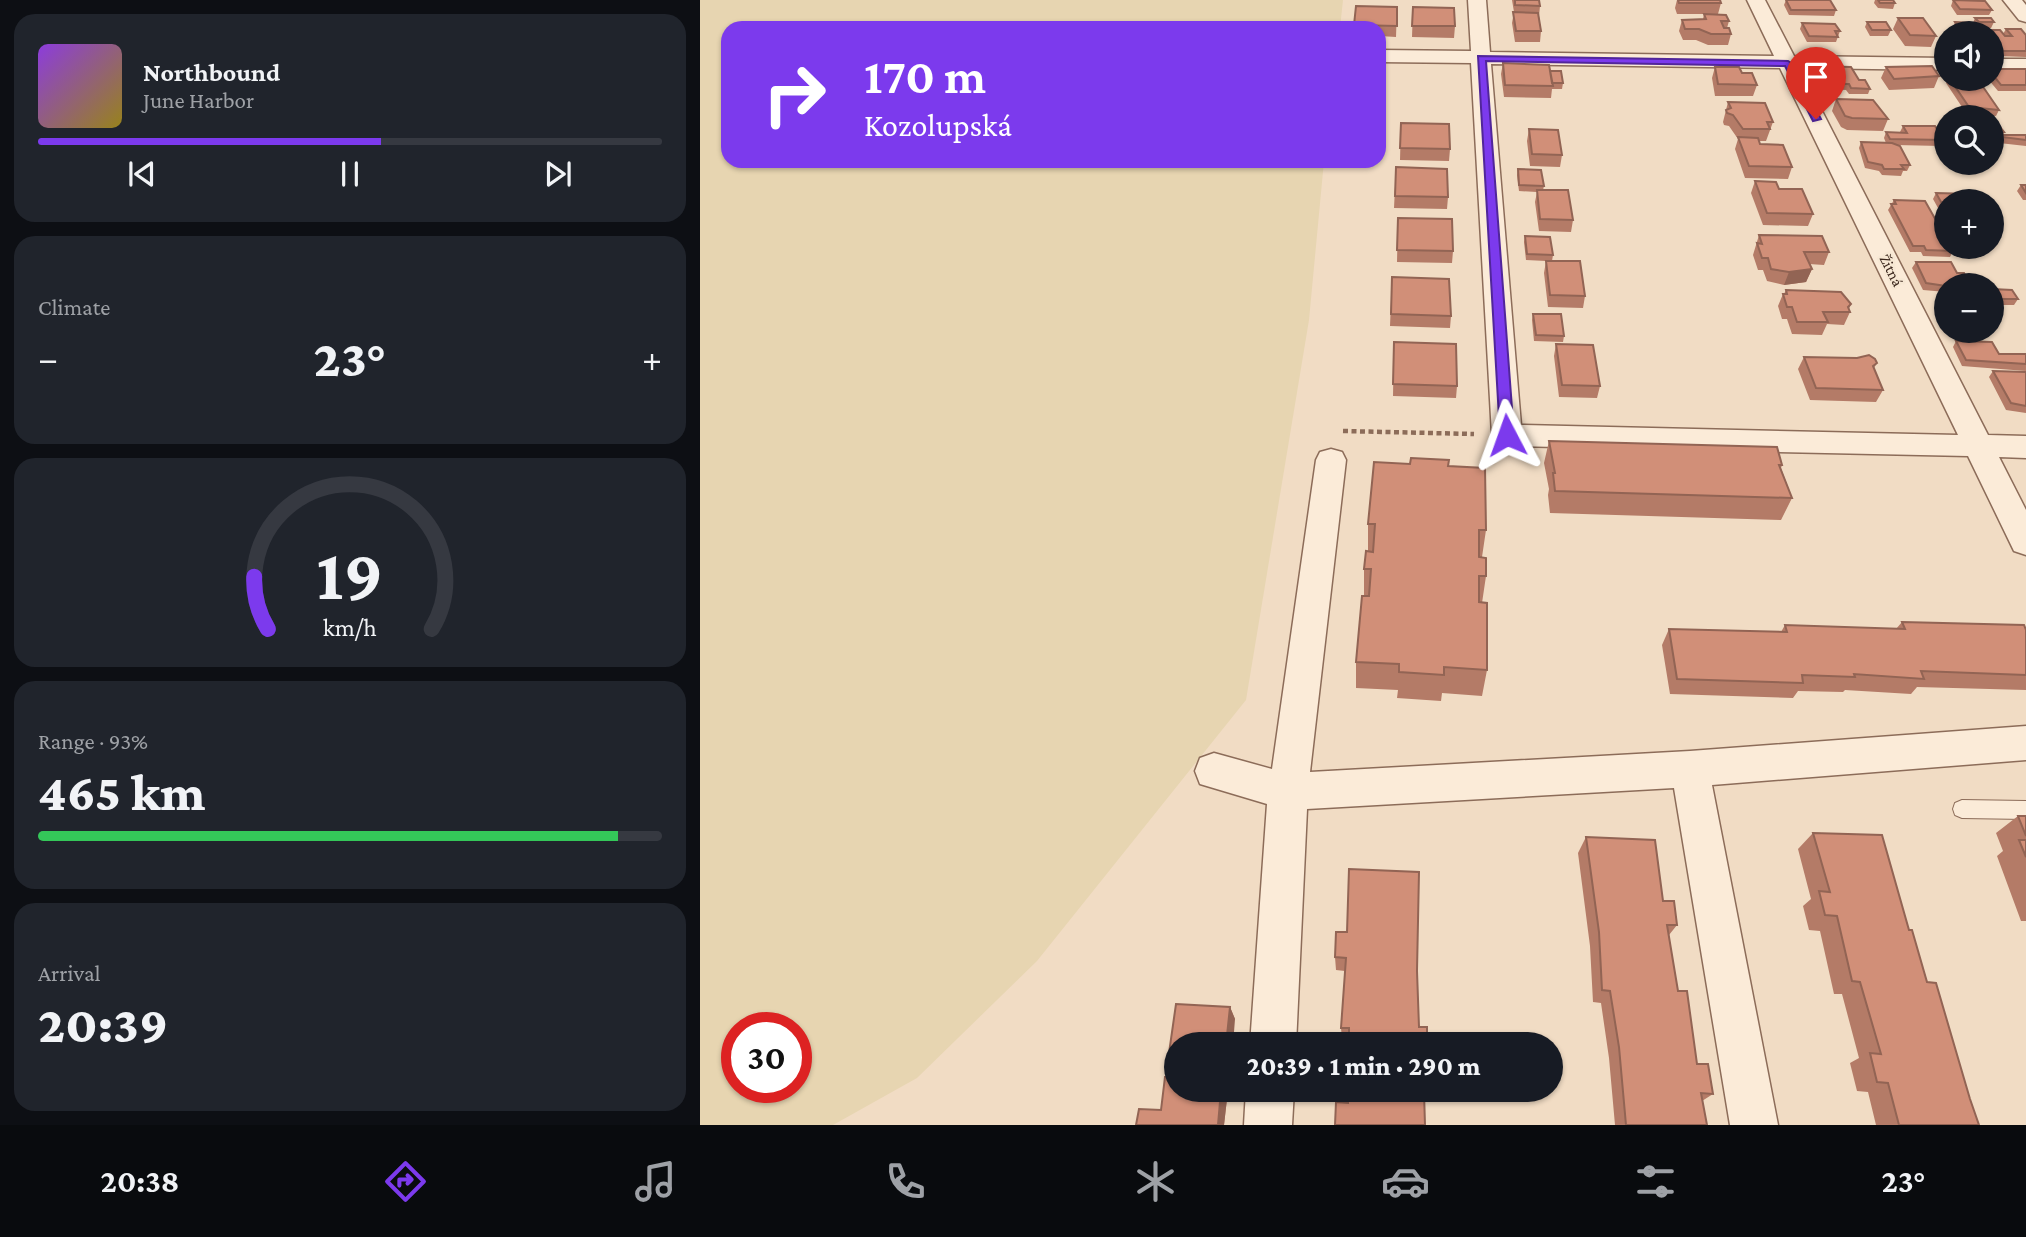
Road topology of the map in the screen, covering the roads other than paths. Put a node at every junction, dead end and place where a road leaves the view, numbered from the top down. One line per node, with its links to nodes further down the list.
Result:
1 (1477, 0): 6 (street)
2 (1756, 0): 7 (street, Žitná)
3 (2012, 0): 4 (street)
4 (2026, 16)
5 (1386, 56): 6 (street)
6 (1481, 58): 7 (street); 11 (street)
7 (1788, 64): 8 (street); 11 (street, Žitná)
8 (1934, 64)
9 (2004, 65): 10 (street)
10 (2026, 65)
11 (1980, 446): 12 (street); 14 (street, Žitná)
12 (2026, 447)
13 (1331, 460): 18 (street)
14 (2026, 542)
15 (2026, 743): 16 (street)
16 (1690, 769): 18 (street); 24 (street)
17 (1214, 771): 18 (street)
18 (1288, 792): 21 (street)
19 (1962, 809): 20 (lane)
20 (2026, 810)
21 (1274, 1032)
22 (1269, 1102): 23 (street)
23 (1268, 1125)
24 (1754, 1125)

